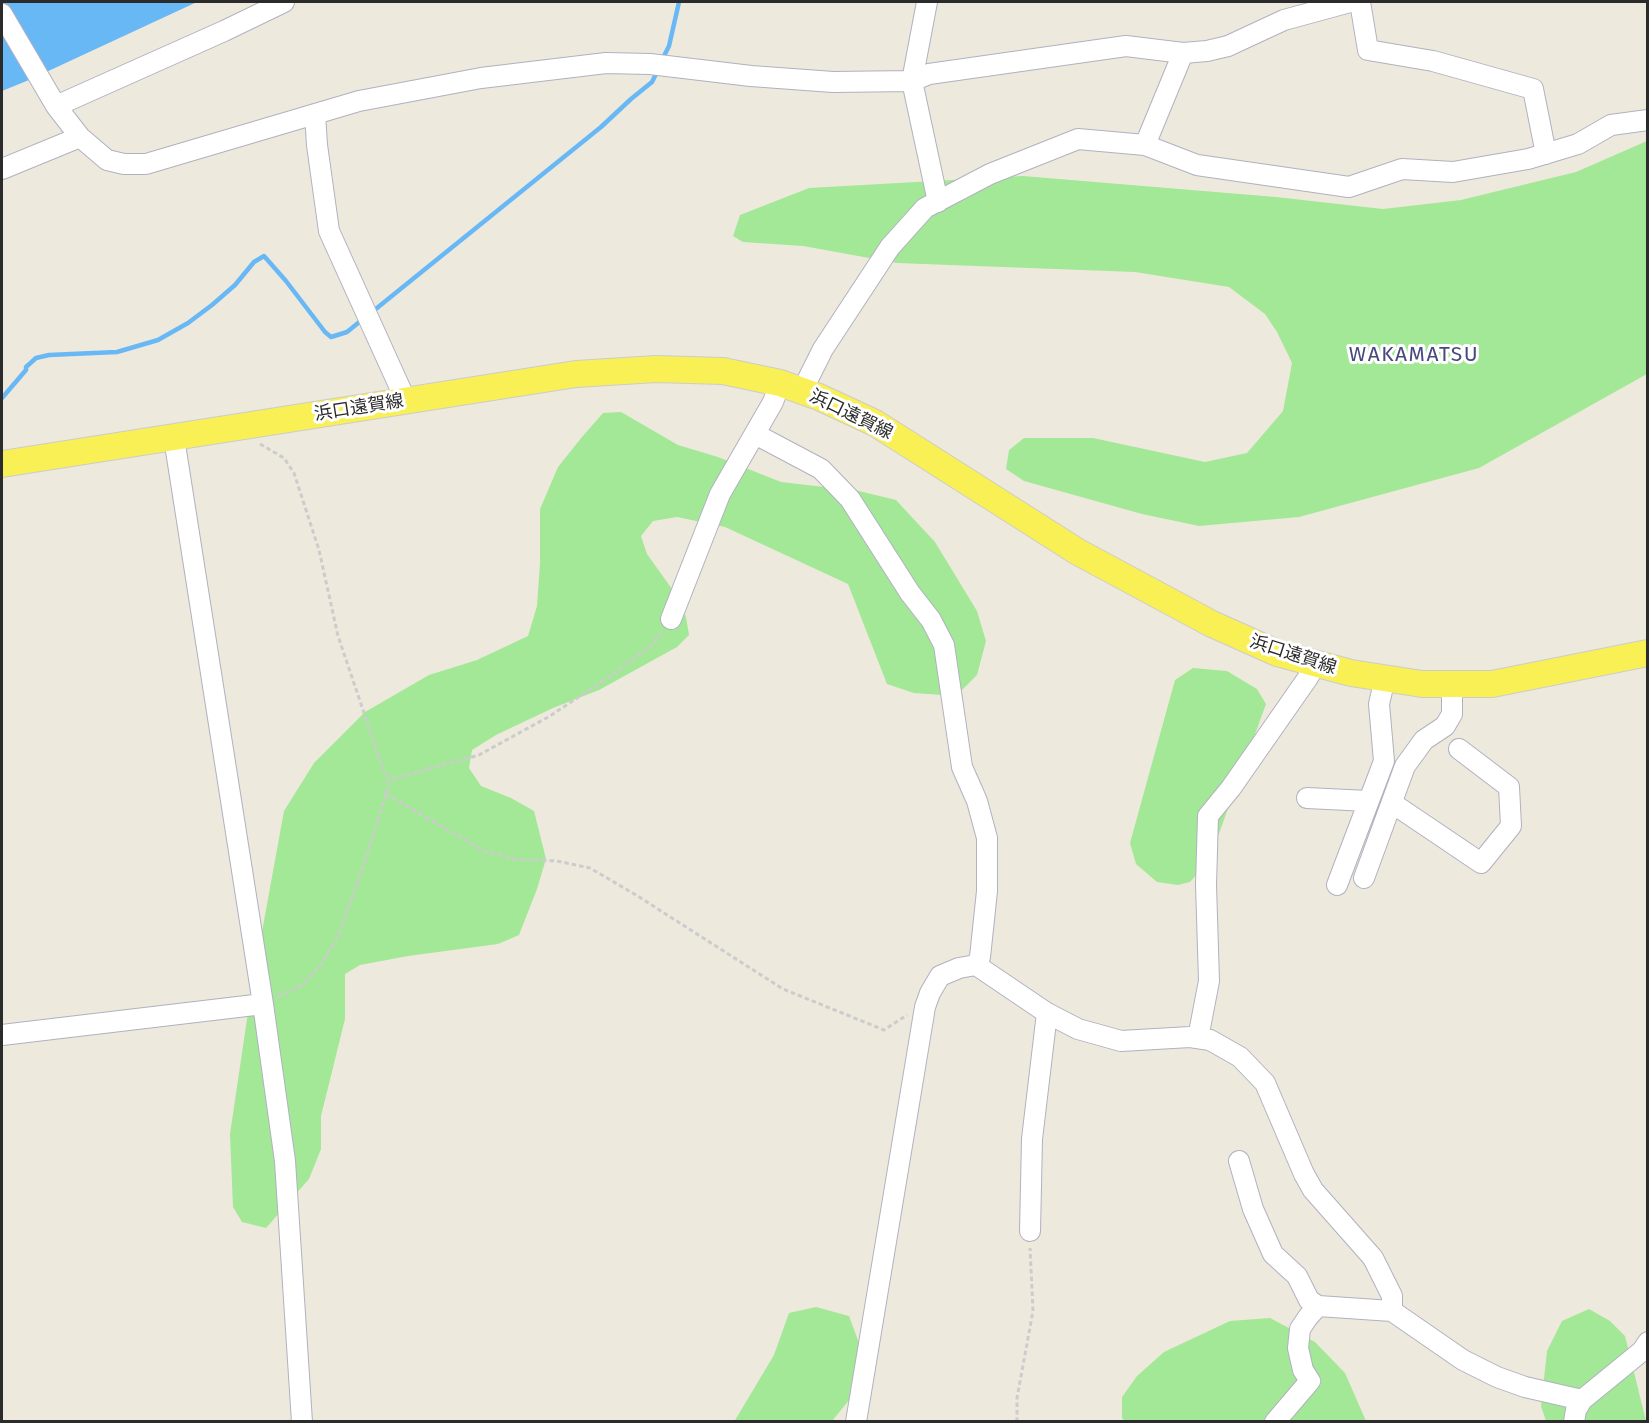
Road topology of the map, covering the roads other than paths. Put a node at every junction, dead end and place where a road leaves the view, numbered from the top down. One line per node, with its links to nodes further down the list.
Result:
1 (284, 2): 8 (street)
2 (927, 2): 7 (street)
3 (1350, 2): 6 (street)
4 (1360, 2): 13 (street)
5 (2, 14): 8 (street)
6 (1183, 53): 7 (street); 12 (street)
7 (912, 81): 9 (street); 15 (street)
8 (56, 106): 11 (street)
9 (315, 114): 11 (street); 17 (street)
10 (1647, 120): 13 (street)
11 (80, 137): 14 (street)
12 (1145, 145): 13 (street); 15 (street)
13 (1546, 154)
14 (2, 169)
15 (938, 202): 16 (street)
16 (791, 387): 17 (main road, 浜口遠賀線); 18 (street); 23 (main road, 浜口遠賀線)
17 (406, 401): 19 (main road, 浜口遠賀線)
18 (755, 434): 21 (street); 32 (street)
19 (174, 438): 20 (main road, 浜口遠賀線); 33 (street)
20 (2, 464)
21 (671, 619)
22 (1647, 653): 25 (main road, 浜口遠賀線)
23 (1316, 664): 24 (main road, 浜口遠賀線); 36 (street)
24 (1385, 678): 25 (main road, 浜口遠賀線); 28 (street)
25 (1452, 684): 29 (street)
26 (1459, 749): 29 (street)
27 (1307, 798): 28 (street)
28 (1368, 801): 31 (street)
29 (1392, 803): 30 (street)
30 (1365, 878)
31 (1337, 885)
32 (976, 965): 34 (street); 44 (street)
33 (263, 1004): 35 (street); 43 (street)
34 (1047, 1012): 36 (street); 38 (street)
35 (2, 1035)
36 (1198, 1038): 40 (street)
37 (1239, 1161): 39 (street)
38 (1030, 1232)
39 (1318, 1306): 40 (street); 45 (street)
40 (1392, 1311): 42 (street)
41 (1647, 1342): 42 (street)
42 (1582, 1400): 46 (street)
43 (303, 1422)
44 (856, 1422)
45 (1275, 1422)
46 (1574, 1422)

